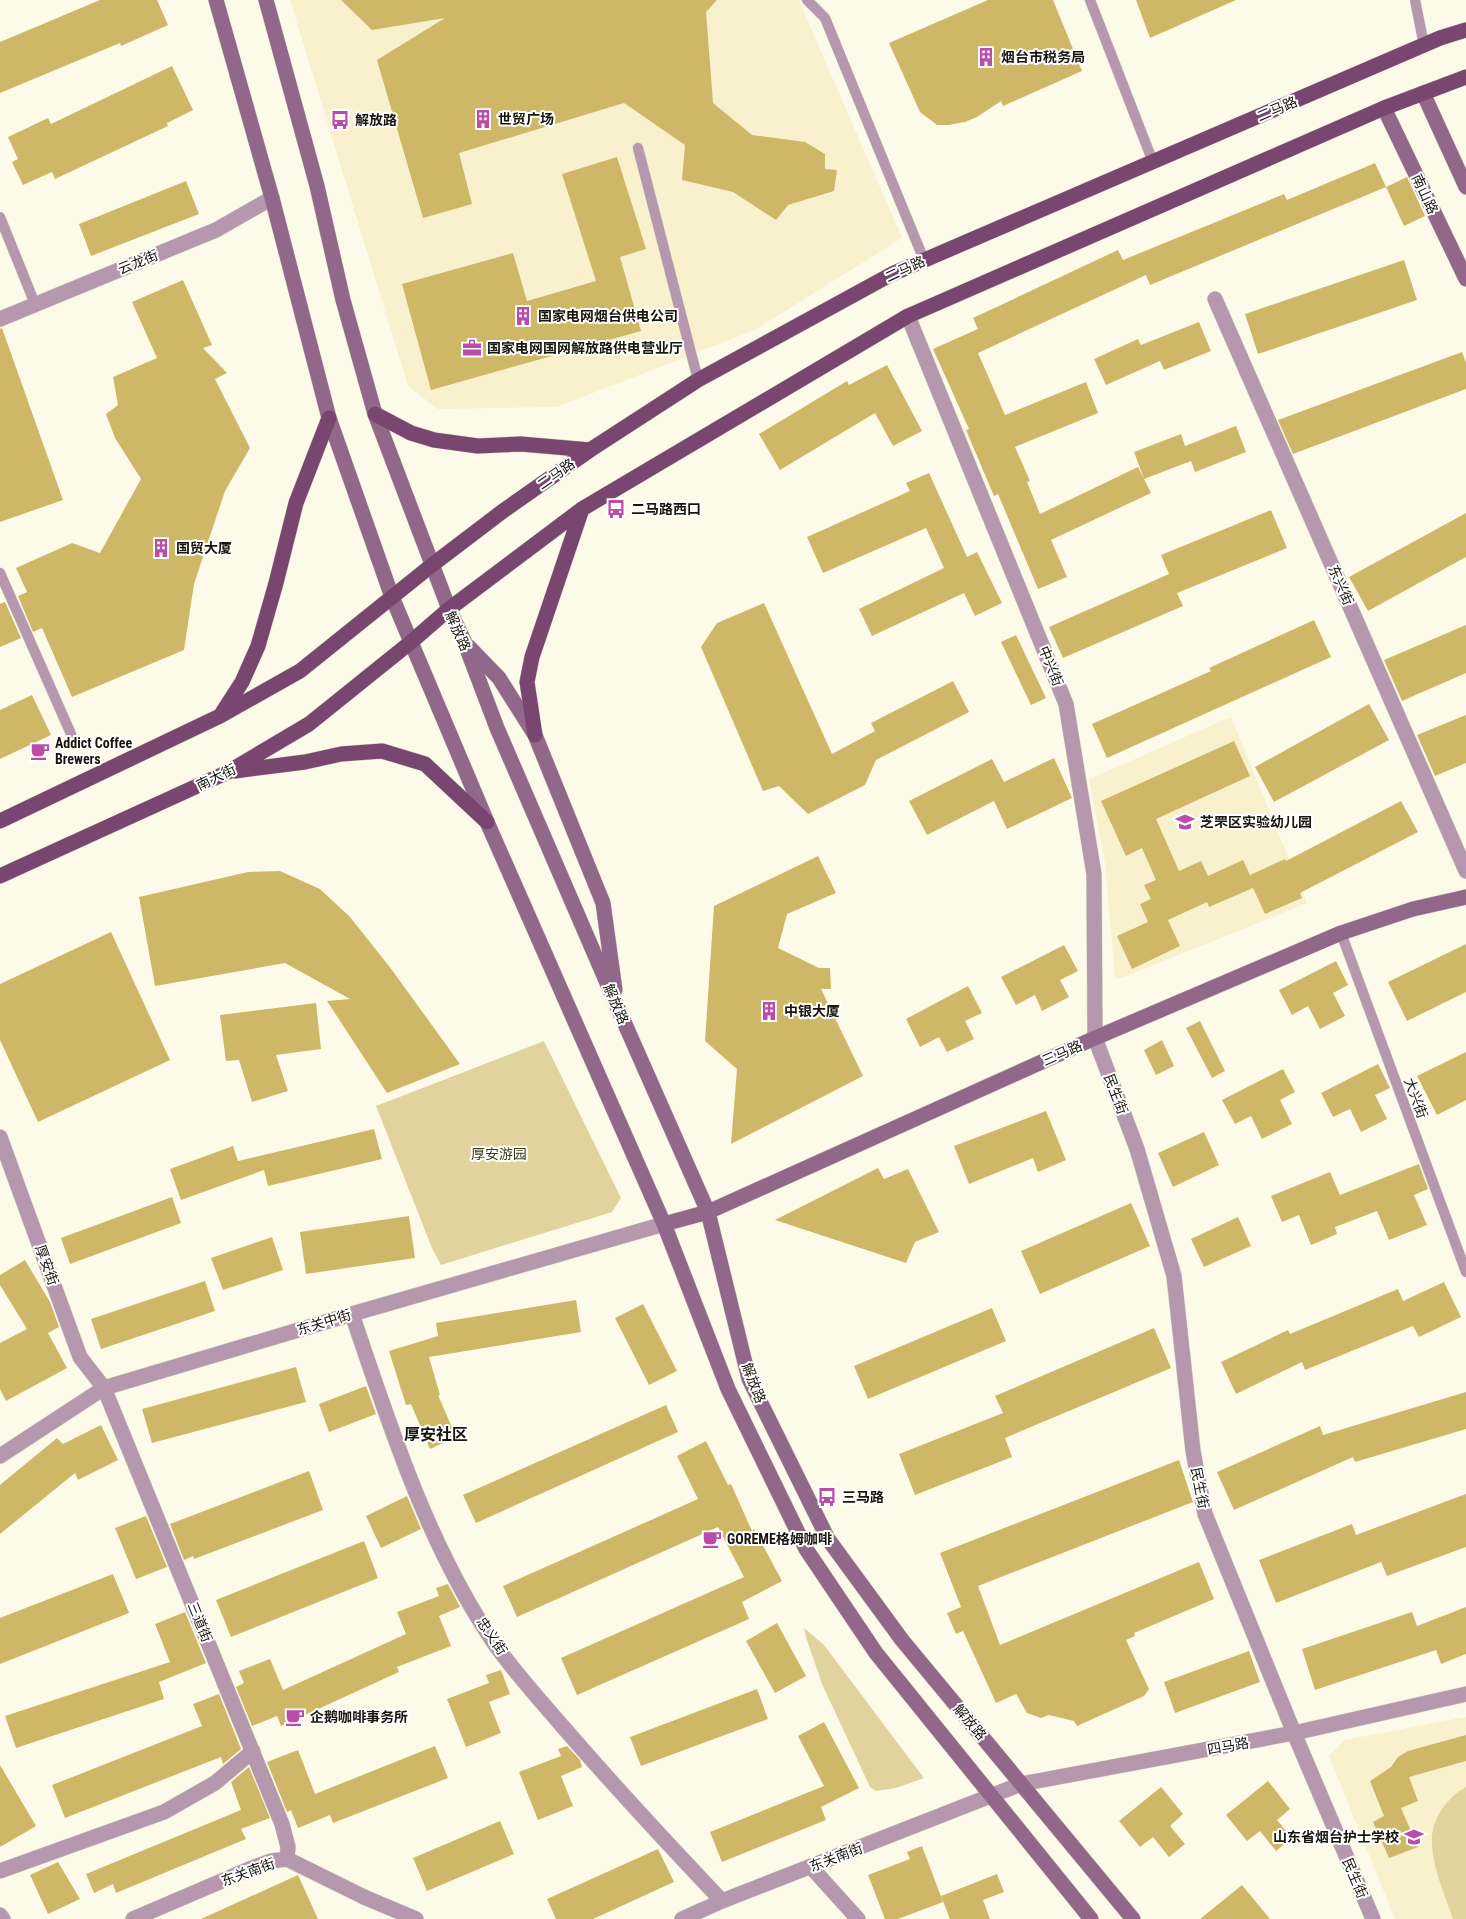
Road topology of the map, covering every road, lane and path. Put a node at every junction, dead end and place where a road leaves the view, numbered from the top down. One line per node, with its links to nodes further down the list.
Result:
1 (216, 0): 14 (main road, 解放路)
2 (266, 0): 23 (main road, 解放路)
3 (807, 0): 16 (lane)
4 (1090, 0): 12 (lane)
5 (1415, 0): 7 (lane)
6 (1466, 30): 7 (main road, 二马路)
7 (1424, 45): 12 (main road, 二马路)
8 (1466, 77): 9 (main road)
9 (1423, 93): 10 (main road); 13 (main road)
10 (1384, 108): 17 (main road, 南山路); 20 (main road)
11 (638, 148): 22 (lane)
12 (1153, 162): 16 (main road, 二马路)
13 (1466, 187)
14 (272, 198): 19 (street, 云龙街); 24 (main road, 解放路)
15 (0, 218): 19 (lane)
16 (924, 260): 22 (main road, 二马路)
17 (1466, 279)
18 (1215, 299): 39 (street, 东兴街)
19 (35, 304): 21 (street, 云龙街)
20 (908, 316): 26 (main road); 44 (street, 中兴街)
21 (0, 319)
22 (698, 380): 25 (main road, 二马路)
23 (375, 414): 25 (main road); 27 (main road, 解放路)
24 (329, 418): 29 (main road, 解放路); 33 (main road)
25 (590, 450): 27 (main road, 二马路)
26 (582, 509): 30 (main road); 35 (main road)
27 (432, 565): 29 (main road, 二马路); 30 (main road, 解放路)
28 (0, 573): 34 (lane)
29 (392, 596): 32 (main road, 解放路); 33 (main road)
30 (449, 609): 31 (main road, 解放路); 32 (main road)
31 (464, 641): 35 (main road); 43 (main road, 解放路)
32 (411, 642): 36 (main road, 南大街); 38 (main road, 解放路)
33 (220, 716): 37 (main road)
34 (71, 734)
35 (535, 735): 43 (main road)
36 (228, 772): 38 (main road); 40 (main road, 南大街)
37 (0, 821)
38 (487, 822): 47 (main road, 解放路)
39 (1466, 871)
40 (0, 876)
41 (1466, 897): 42 (main road, 三马路)
42 (1341, 933): 44 (main road, 三马路); 48 (lane, 大兴街)
43 (617, 1006): 46 (main road, 解放路)
44 (1095, 1038): 46 (main road, 三马路); 53 (street, 民生街)
45 (0, 1137): 50 (street, 厚安街)
46 (708, 1212): 47 (main road, 三马路); 55 (main road, 解放路)
47 (664, 1224): 49 (street, 东关中街); 56 (main road, 解放路)
48 (1466, 1272)
49 (352, 1314): 50 (street, 东关中街); 60 (street, 忠义街)
50 (104, 1388): 51 (street, 东关中街); 54 (street, 三道街)
51 (0, 1456)
52 (1466, 1694): 53 (street, 四马路)
53 (1294, 1734): 55 (street, 四马路); 69 (street, 民生街)
54 (253, 1751): 57 (street, 三道街); 59 (street)
55 (1022, 1784): 56 (street, 四马路); 68 (main road, 解放路)
56 (990, 1796): 58 (street, 东关南街); 67 (main road, 解放路)
57 (287, 1858): 63 (street, 东关南街); 64 (street, 东关南街)
58 (810, 1867): 60 (street, 东关南街); 66 (street)
59 (0, 1871)
60 (722, 1901): 65 (street, 东关南街)
61 (0, 1915): 62 (street)
62 (3, 1919)
63 (133, 1919)
64 (416, 1919)
65 (682, 1919)
66 (858, 1919)
67 (1091, 1919)
68 (1133, 1919)
69 (1373, 1919)

